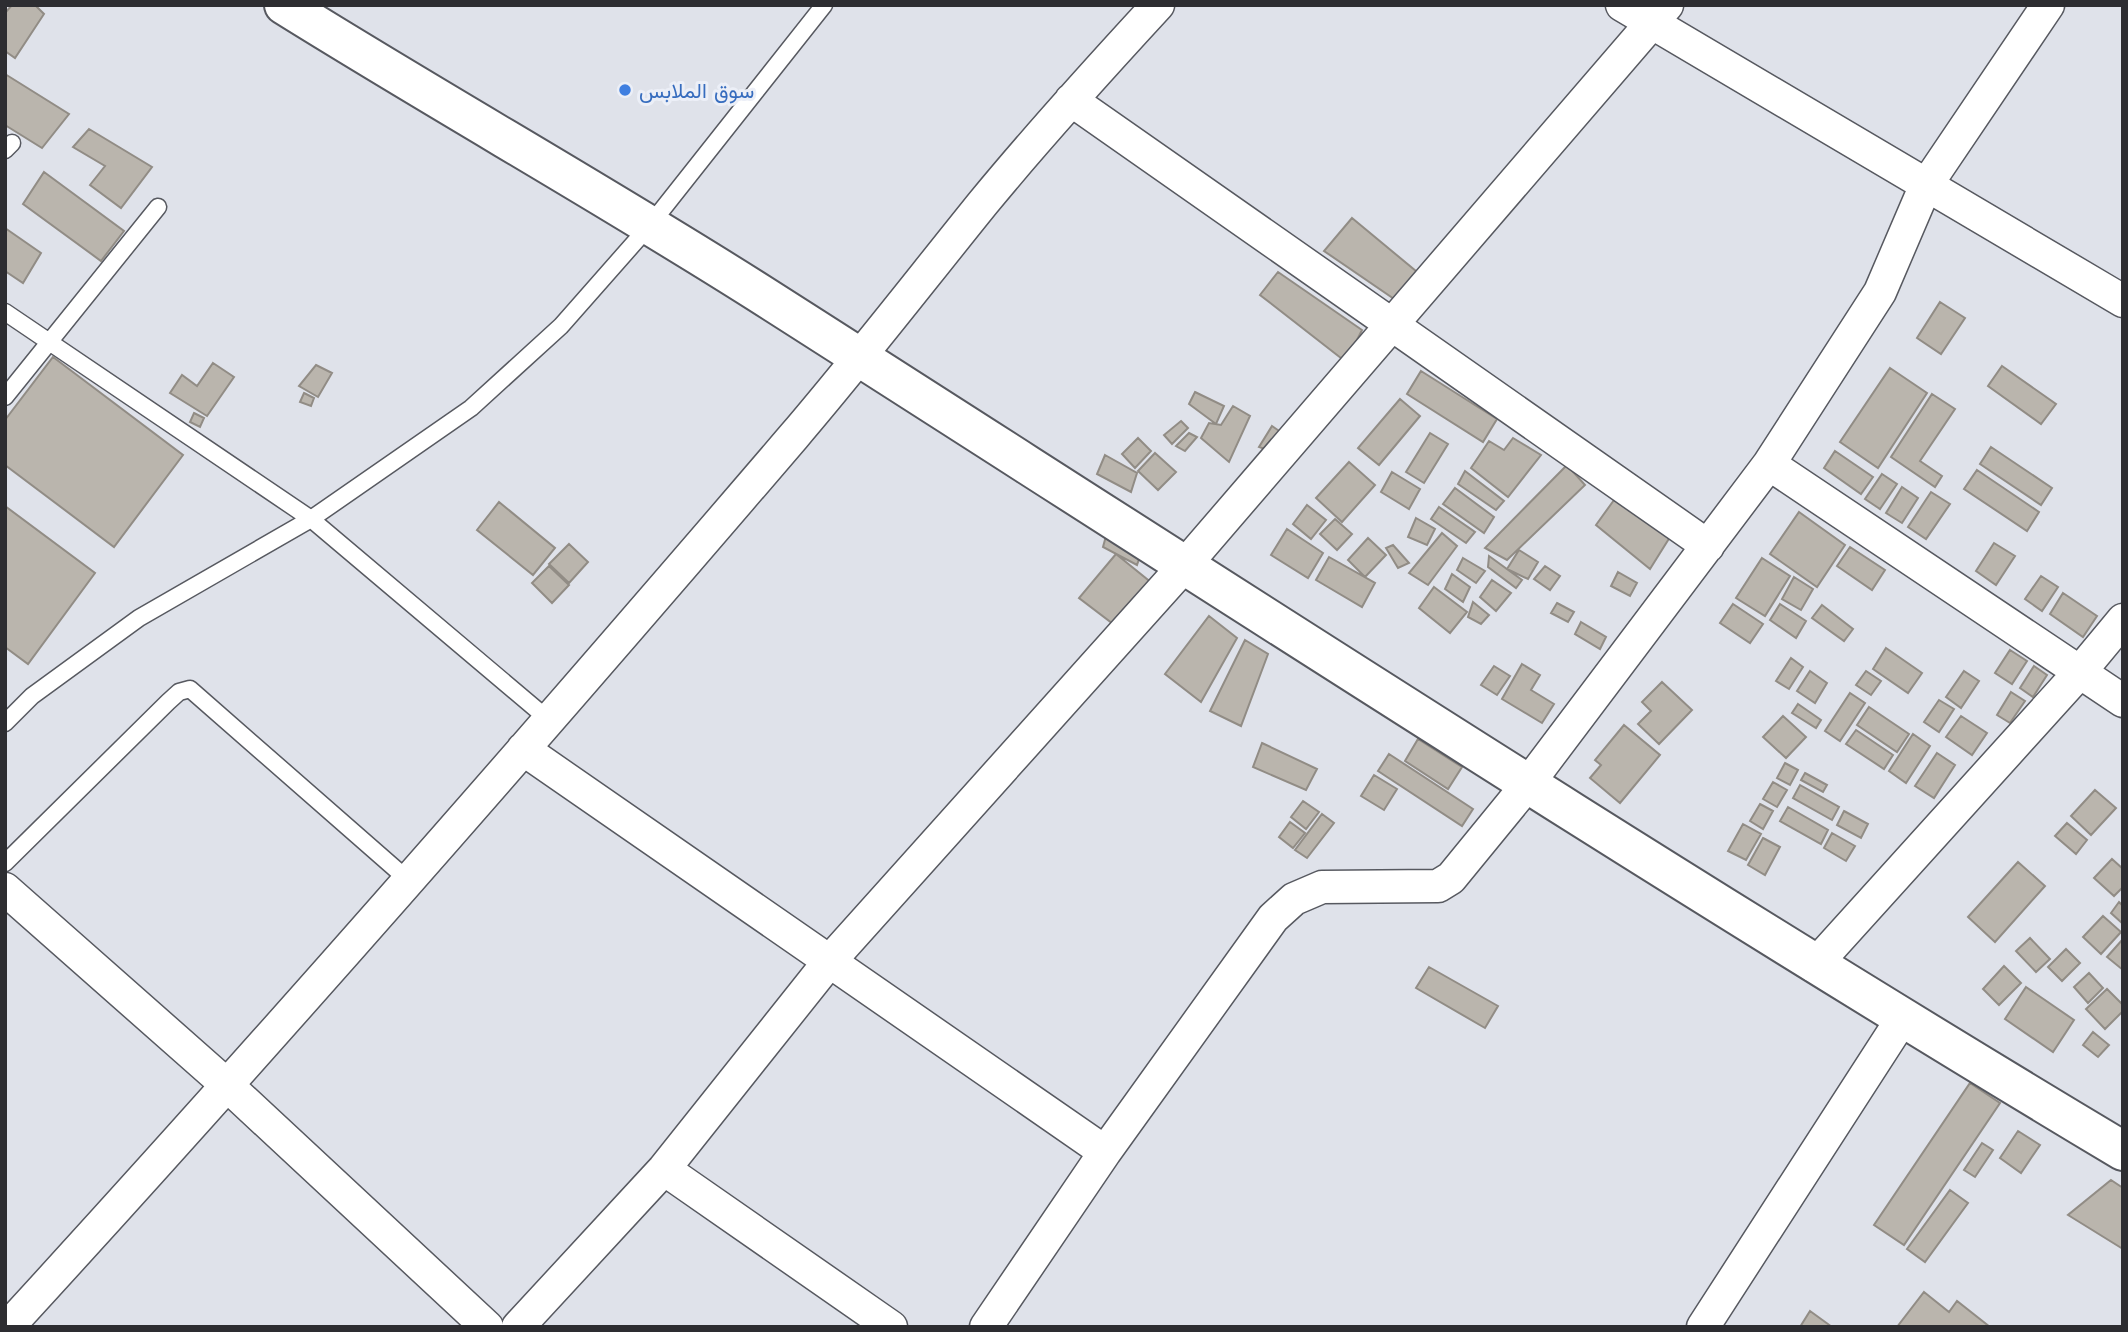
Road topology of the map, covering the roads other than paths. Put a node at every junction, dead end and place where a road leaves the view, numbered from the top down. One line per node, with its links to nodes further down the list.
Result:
1 (284, 5): 10 (street)
2 (824, 5): 10 (lane)
3 (1158, 5): 7 (street)
4 (1622, 5): 6 (street)
5 (2048, 5): 8 (street)
6 (1660, 14): 8 (street); 13 (street)
7 (1070, 100): 13 (street); 15 (street)
8 (1925, 187): 11 (street); 17 (street)
9 (158, 207): 14 (lane)
10 (650, 225): 15 (street); 18 (lane)
11 (2123, 301)
12 (5, 312): 14 (lane)
13 (1393, 326): 19 (street); 20 (street)
14 (48, 341): 16 (lane); 18 (lane)
15 (860, 358): 20 (street); 24 (street)
16 (5, 397)
17 (1769, 464): 19 (street); 22 (street)
18 (311, 519): 24 (lane); 25 (lane)
19 (1708, 546): 27 (street)
20 (1185, 565): 27 (street); 31 (street)
21 (2123, 620): 22 (street)
22 (2080, 673): 23 (street); 32 (street)
23 (2123, 701)
24 (549, 720): 26 (street)
25 (5, 723)
26 (523, 749): 29 (street); 31 (street)
27 (1527, 785): 32 (street); 36 (street)
28 (5, 863): 29 (lane)
29 (407, 879): 34 (street)
30 (5, 889): 34 (street)
31 (828, 963): 36 (street); 37 (street)
32 (1814, 966): 33 (street)
33 (1902, 1019): 35 (street); 43 (street)
34 (229, 1086): 38 (street); 39 (street)
35 (2123, 1151)
36 (1105, 1152): 42 (street)
37 (664, 1169): 40 (street); 41 (street)
38 (8, 1327)
39 (487, 1327)
40 (518, 1327)
41 (891, 1327)
42 (986, 1327)
43 (1703, 1327)

